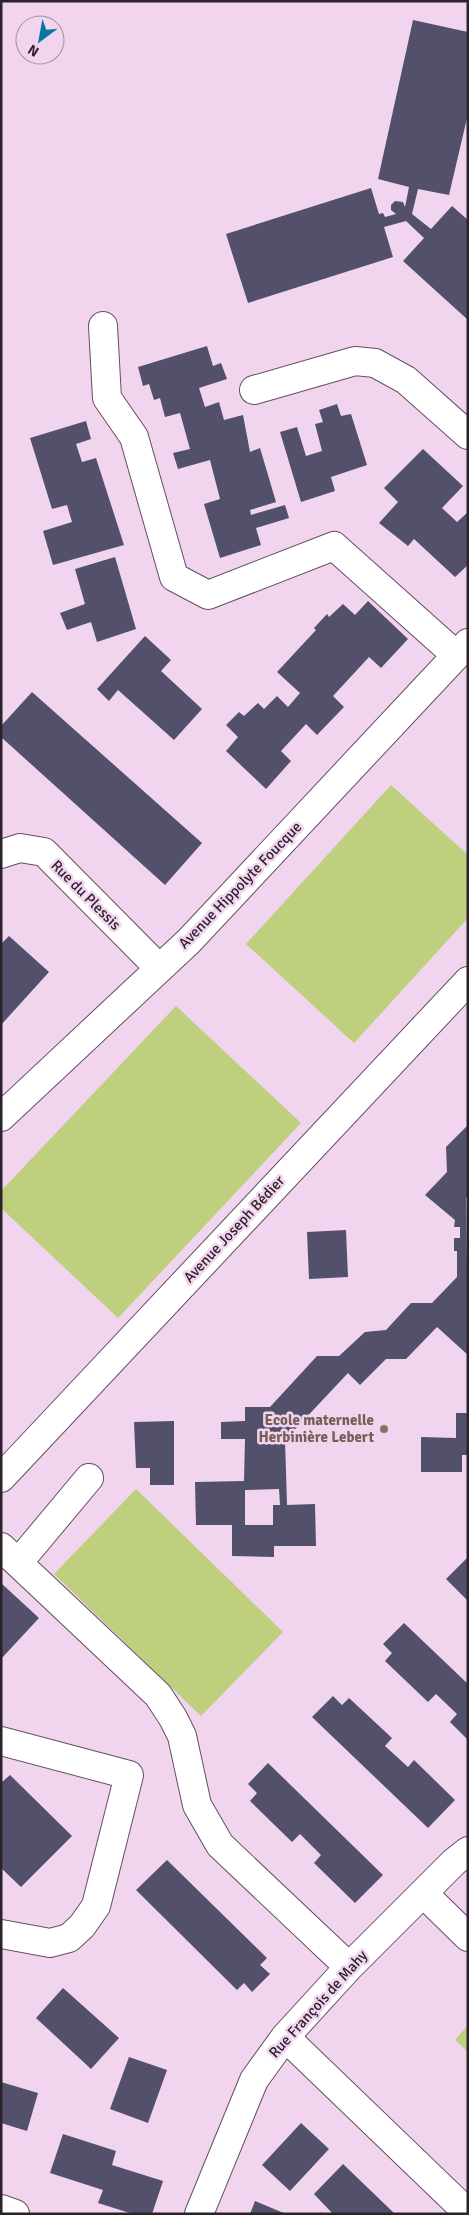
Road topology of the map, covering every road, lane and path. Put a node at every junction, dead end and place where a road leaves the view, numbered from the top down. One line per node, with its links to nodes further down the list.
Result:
1 (103, 326): 4 (street)
2 (254, 390): 3 (street)
3 (468, 435)
4 (462, 649): 6 (street, Avenue Hippolyte Foucque)
5 (1, 854): 6 (street, Rue du Plessis)
6 (159, 968): 8 (street, Avenue Hippolyte Foucque)
7 (468, 980): 9 (street, Avenue Joseph Bédier)
8 (1, 1117)
9 (1, 1478)
10 (89, 1478): 11 (street)
11 (10, 1555): 17 (street)
12 (1, 1741): 15 (street)
13 (468, 1852): 14 (street, Rue François de Mahy)
14 (424, 1894): 16 (street); 17 (street, Rue François de Mahy)
15 (1, 1934)
16 (468, 1937)
17 (349, 1967): 18 (street, Rue François de Mahy)
18 (285, 2037): 20 (street); 22 (street, Rue François de Mahy)
19 (1, 2209): 21 (street)
20 (468, 2213)
21 (16, 2214)
22 (199, 2214)

